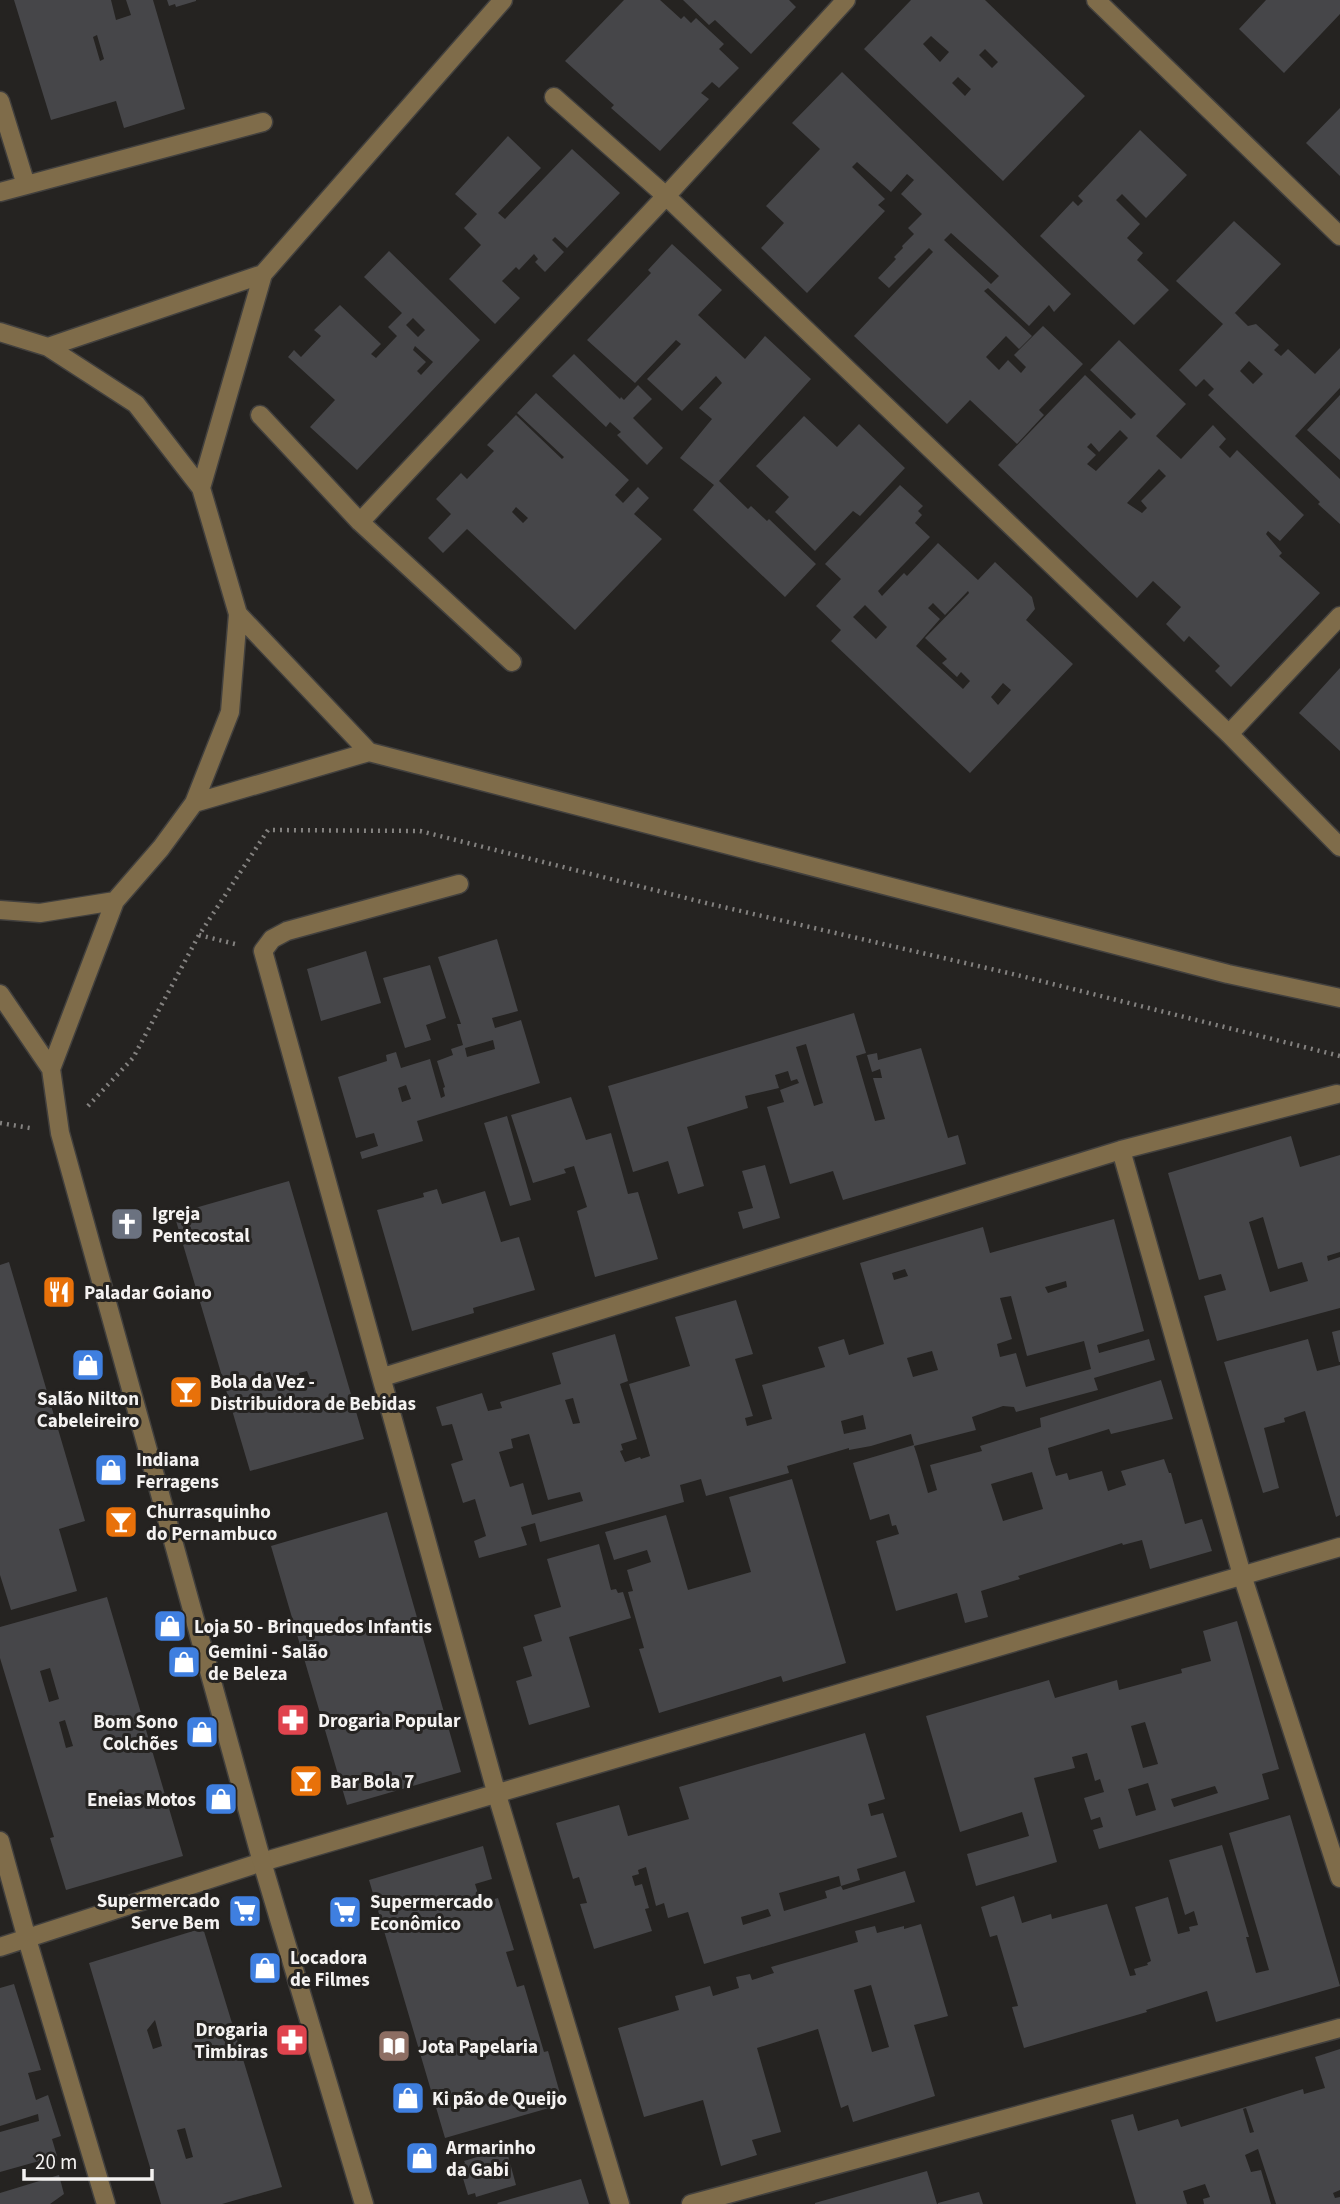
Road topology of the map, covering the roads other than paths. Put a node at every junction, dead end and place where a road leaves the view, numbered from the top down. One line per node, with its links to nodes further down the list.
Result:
1 (503, 0): 11 (street)
2 (846, 0): 9 (street)
3 (1096, 0): 10 (street)
4 (554, 97): 9 (street)
5 (0, 101): 7 (street)
6 (263, 122): 7 (street)
7 (26, 185): 8 (street)
8 (0, 192)
9 (666, 196): 16 (street); 20 (street)
10 (1340, 236)
11 (263, 274): 13 (street); 15 (street)
12 (0, 331): 13 (street)
13 (48, 347): 15 (street)
14 (261, 415): 16 (street)
15 (201, 488): 17 (street)
16 (360, 522): 19 (street)
17 (238, 614): 21 (street); 22 (street)
18 (1340, 616): 20 (street)
19 (512, 662)
20 (1229, 734): 23 (street)
21 (369, 752): 22 (street); 28 (street)
22 (194, 803): 25 (street)
23 (1340, 847)
24 (459, 884): 32 (street)
25 (115, 901): 26 (street); 29 (street)
26 (0, 910)
27 (0, 994): 29 (street)
28 (1340, 998)
29 (51, 1069): 37 (street)
30 (1337, 1094): 31 (street)
31 (1121, 1150): 32 (street); 34 (street)
32 (383, 1377): 35 (street)
33 (1340, 1547): 34 (street)
34 (1242, 1575): 35 (street); 38 (street)
35 (497, 1794): 37 (street); 44 (street)
36 (0, 1841): 39 (street)
37 (262, 1861): 39 (street); 43 (street)
38 (1340, 1878)
39 (27, 1939): 40 (street); 42 (street)
40 (0, 1947)
41 (1340, 2028): 45 (street)
42 (106, 2204)
43 (364, 2204)
44 (620, 2204)
45 (691, 2204)

